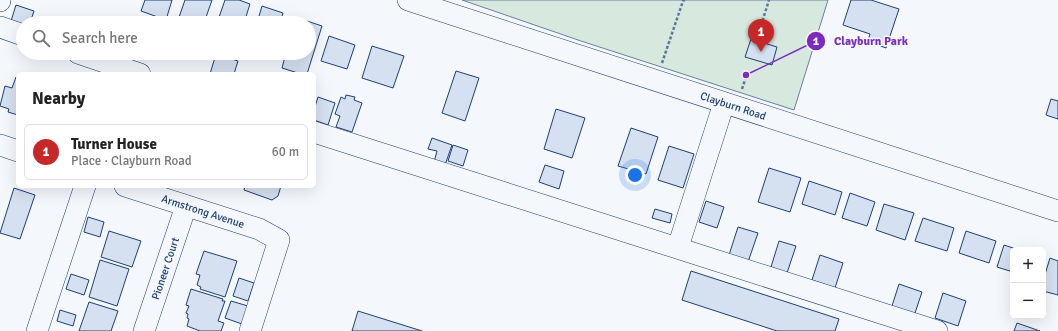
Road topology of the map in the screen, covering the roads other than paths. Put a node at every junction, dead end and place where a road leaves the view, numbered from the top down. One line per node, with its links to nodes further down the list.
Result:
1 (408, 0): 6 (street, Clayburn Road)
2 (0, 27): 3 (street)
3 (16, 33)
4 (99, 60): 5 (street)
5 (134, 72)
6 (724, 103): 13 (street, Clayburn Road); 14 (street)
7 (316, 133): 14 (street)
8 (0, 145): 9 (street)
9 (16, 150)
10 (84, 188): 15 (street)
11 (130, 188): 12 (street, Armstrong Avenue)
12 (186, 206): 16 (street, Pioneer Court); 17 (street, Armstrong Avenue)
13 (1058, 211)
14 (678, 247): 18 (street)
15 (38, 331)
16 (144, 331)
17 (250, 331)
18 (937, 331)

